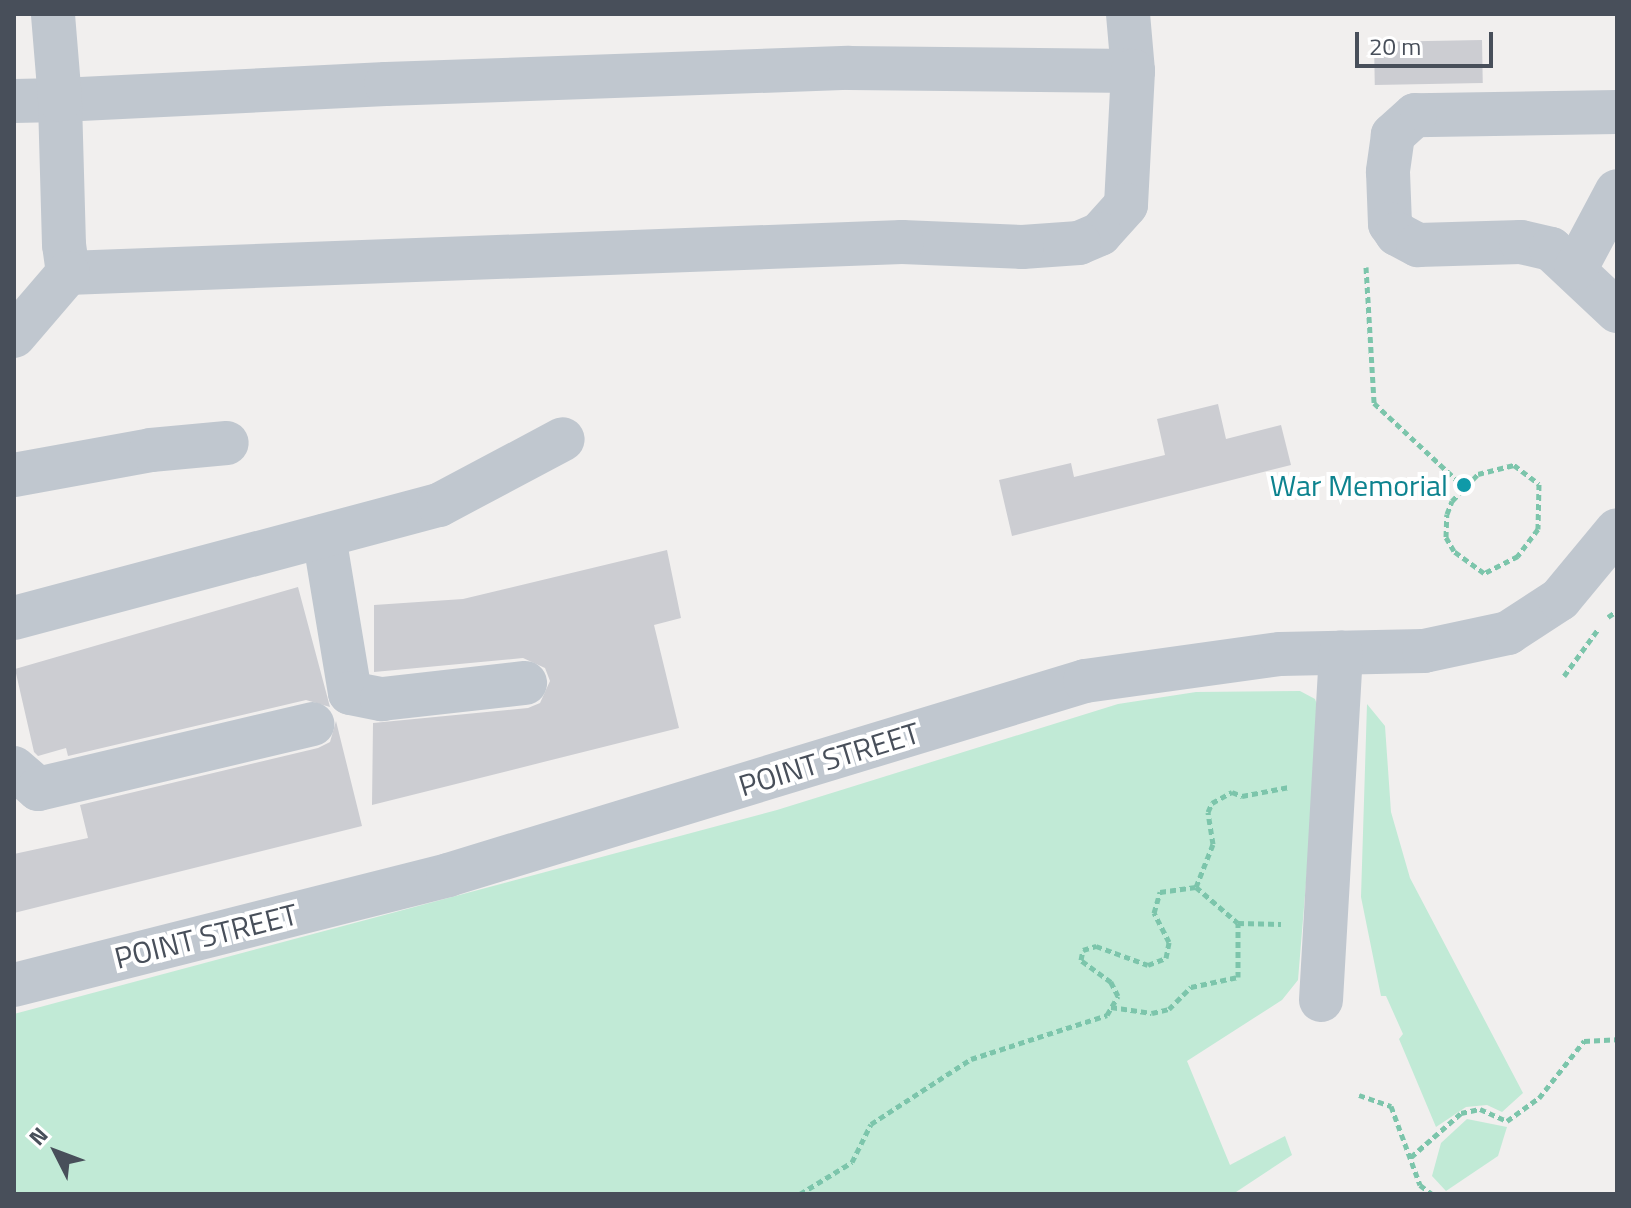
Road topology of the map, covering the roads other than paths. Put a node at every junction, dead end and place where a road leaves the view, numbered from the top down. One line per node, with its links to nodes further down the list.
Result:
1 (53, 14): 4 (street)
2 (1128, 14): 3 (street)
3 (1133, 71): 4 (street); 9 (street)
4 (60, 100): 5 (street); 9 (street)
5 (14, 101)
6 (1617, 112): 8 (street)
7 (1617, 191): 8 (street)
8 (1576, 268): 10 (street)
9 (68, 273): 11 (street)
10 (1617, 311)
11 (14, 336)
12 (563, 439): 16 (street)
13 (227, 443): 14 (street)
14 (14, 475)
15 (1617, 530): 18 (street, POINT STREET)
16 (324, 536): 17 (street); 19 (street)
17 (14, 618)
18 (1341, 653): 22 (street, POINT STREET); 23 (street)
19 (525, 683)
20 (312, 724): 21 (street)
21 (14, 768)
22 (14, 985)
23 (1321, 1000)

